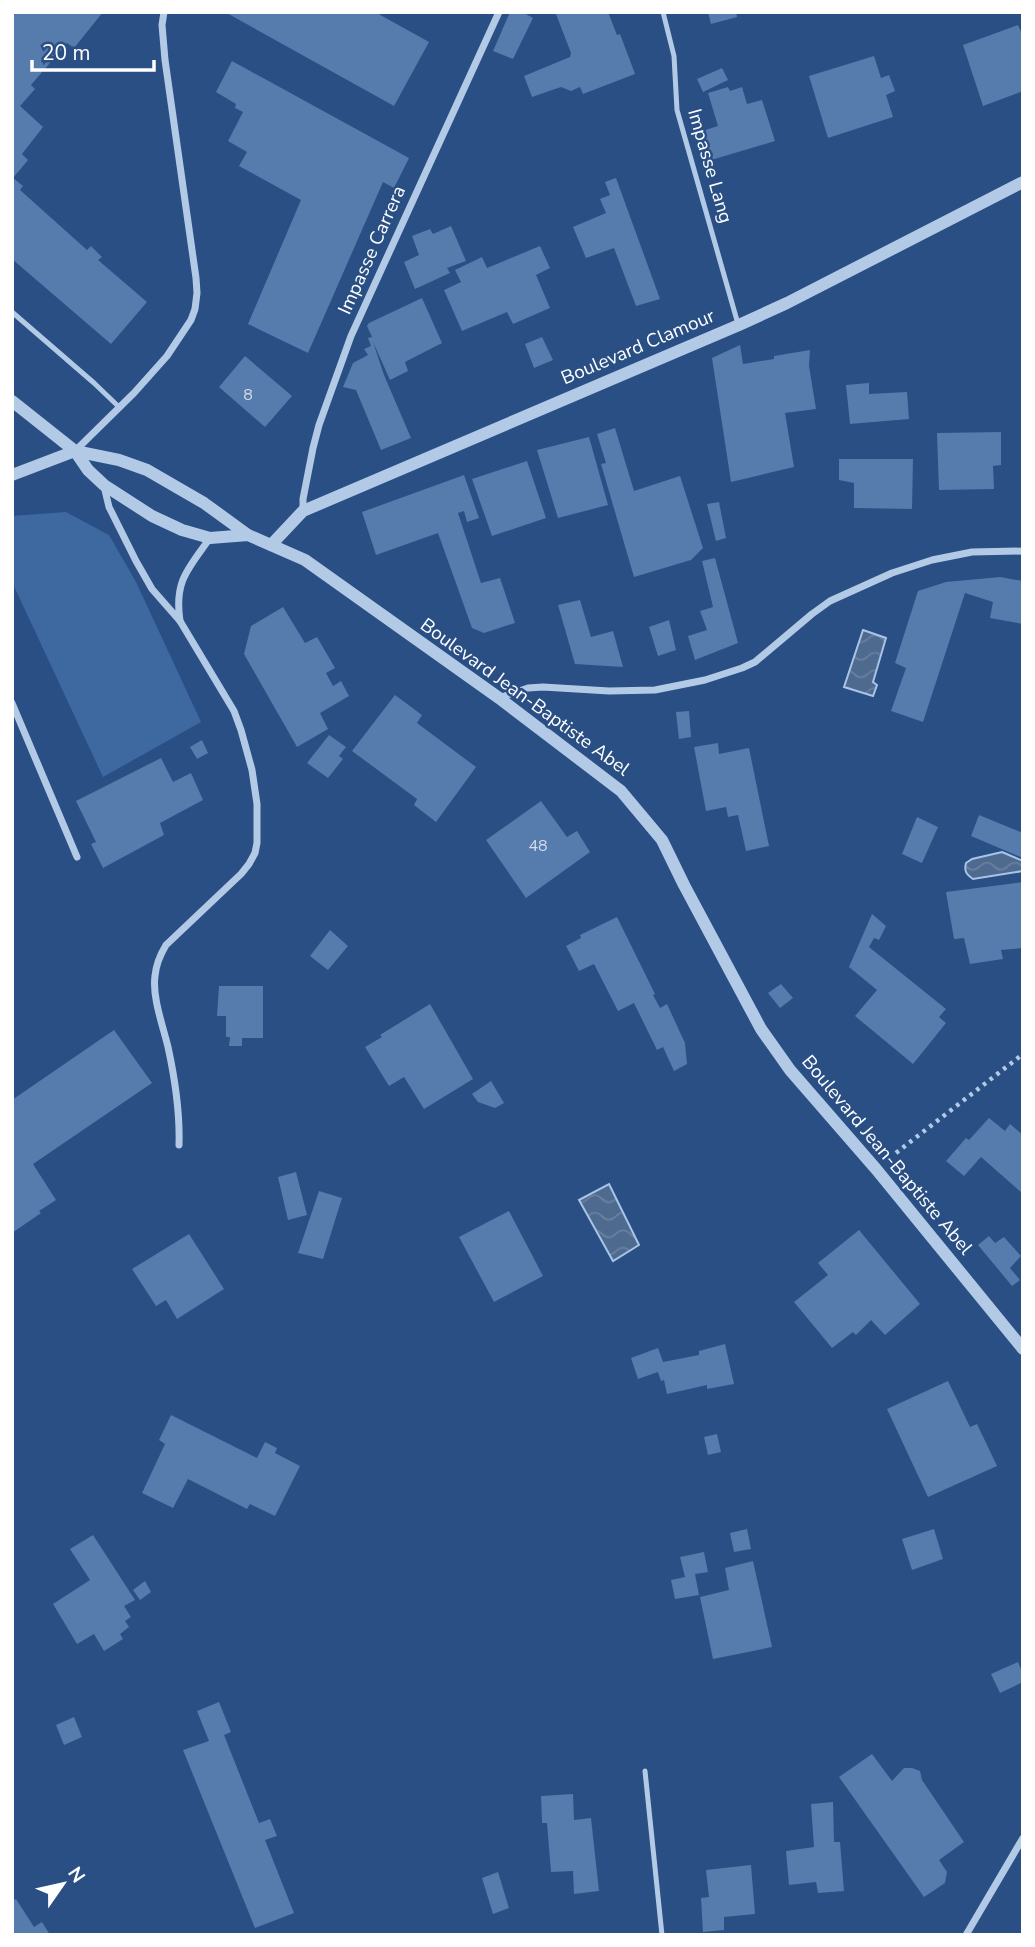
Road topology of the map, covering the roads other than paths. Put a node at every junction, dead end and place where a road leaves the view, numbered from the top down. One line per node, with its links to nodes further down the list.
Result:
1 (164, 12): 8 (street)
2 (499, 12): 12 (street, Impasse Carrera)
3 (663, 12): 6 (lane, Impasse Lang)
4 (1023, 182): 6 (street, Boulevard Clamour)
5 (12, 312): 8 (lane)
6 (739, 325): 12 (street, Boulevard Clamour)
7 (12, 401): 9 (street)
8 (119, 407): 9 (street)
9 (75, 452): 10 (street); 11 (street); 13 (street)
10 (12, 475)
11 (104, 485): 14 (street); 17 (street)
12 (303, 511): 15 (street, Boulevard Clamour)
13 (248, 535): 14 (street); 15 (street, Boulevard Jean-Baptiste Abel)
14 (210, 538): 17 (street)
15 (271, 545): 18 (street, Boulevard Jean-Baptiste Abel)
16 (1023, 551): 18 (street)
17 (180, 621): 21 (street)
18 (499, 698): 22 (street, Boulevard Jean-Baptiste Abel)
19 (12, 703): 20 (street)
20 (77, 857)
21 (180, 1145)
22 (1023, 1349)
23 (645, 1771): 25 (lane)
24 (1023, 1838): 26 (street)
25 (662, 1935)
26 (967, 1935)

